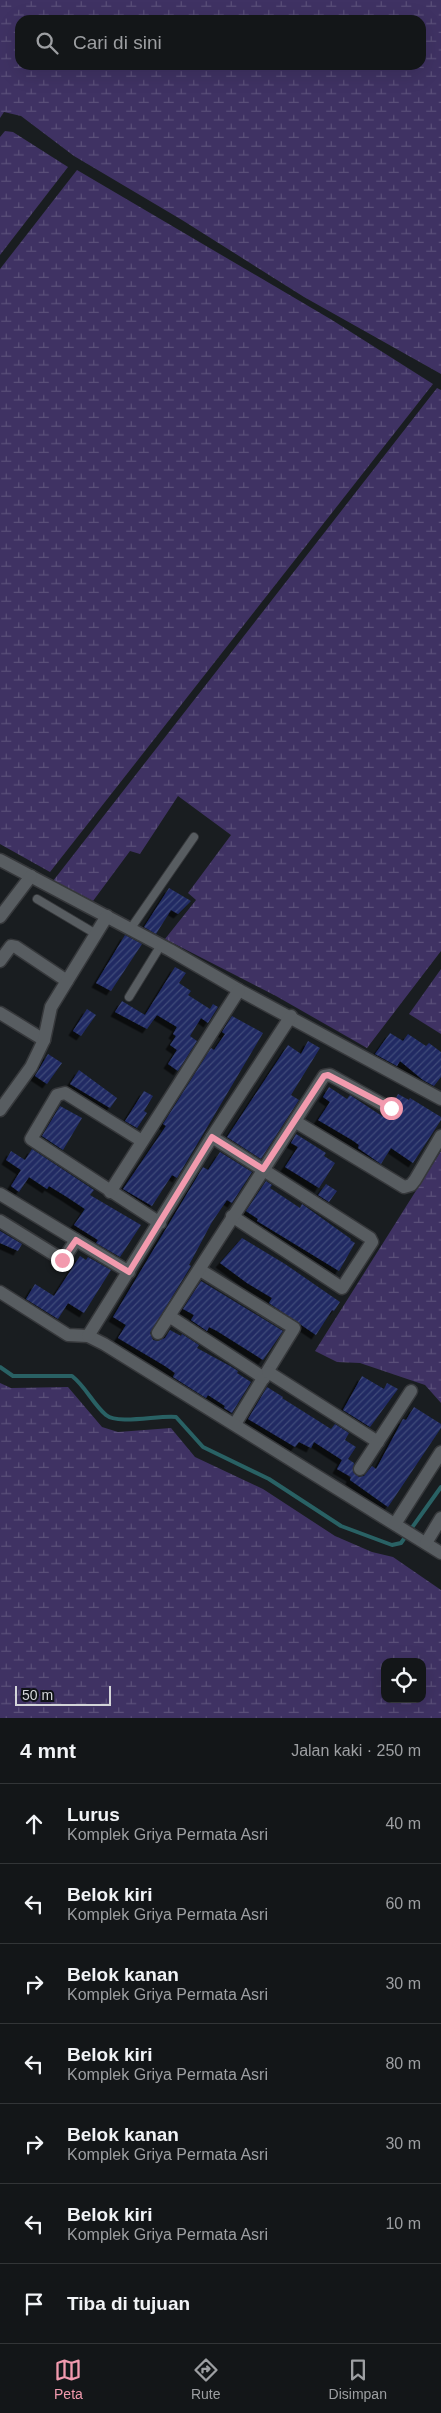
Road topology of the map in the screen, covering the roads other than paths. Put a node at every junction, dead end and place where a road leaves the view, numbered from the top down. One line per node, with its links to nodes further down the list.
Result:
1 (194, 837): 7 (lane)
2 (0, 860): 3 (street)
3 (31, 876): 5 (street); 6 (street)
4 (37, 899): 8 (lane)
5 (107, 916): 7 (street); 8 (street)
6 (0, 917)
7 (130, 928): 9 (street)
8 (96, 934): 11 (street)
9 (160, 945): 12 (street); 13 (lane)
10 (0, 961): 11 (street)
11 (67, 981): 16 (street)
12 (239, 990): 15 (street); 23 (street)
13 (129, 997)
14 (0, 1013): 16 (street)
15 (291, 1016): 17 (street); 22 (street)
16 (44, 1040): 19 (street)
17 (441, 1099)
18 (391, 1108): 20 (street)
19 (0, 1110)
20 (296, 1122): 21 (street); 24 (street)
21 (441, 1136)
22 (212, 1137): 24 (street); 29 (street)
23 (142, 1141): 25 (street); 25 (street)
24 (263, 1169): 27 (street); 27 (street)
25 (110, 1192): 29 (street)
26 (0, 1194): 30 (street)
27 (232, 1216): 31 (street)
28 (0, 1221): 30 (street)
29 (160, 1223): 32 (street)
30 (76, 1240): 32 (street)
31 (200, 1270): 34 (street); 37 (street)
32 (129, 1272): 36 (street)
33 (0, 1292): 36 (street)
34 (170, 1316): 35 (street); 37 (street)
35 (158, 1333)
36 (88, 1336): 39 (street)
37 (266, 1375): 39 (street); 40 (street)
38 (411, 1391): 40 (street)
39 (235, 1424): 44 (street)
40 (378, 1442): 42 (street)
41 (441, 1452): 44 (street)
42 (360, 1469)
43 (441, 1518): 45 (street)
44 (402, 1529): 45 (street)
45 (426, 1543): 46 (street)
46 (441, 1553)

